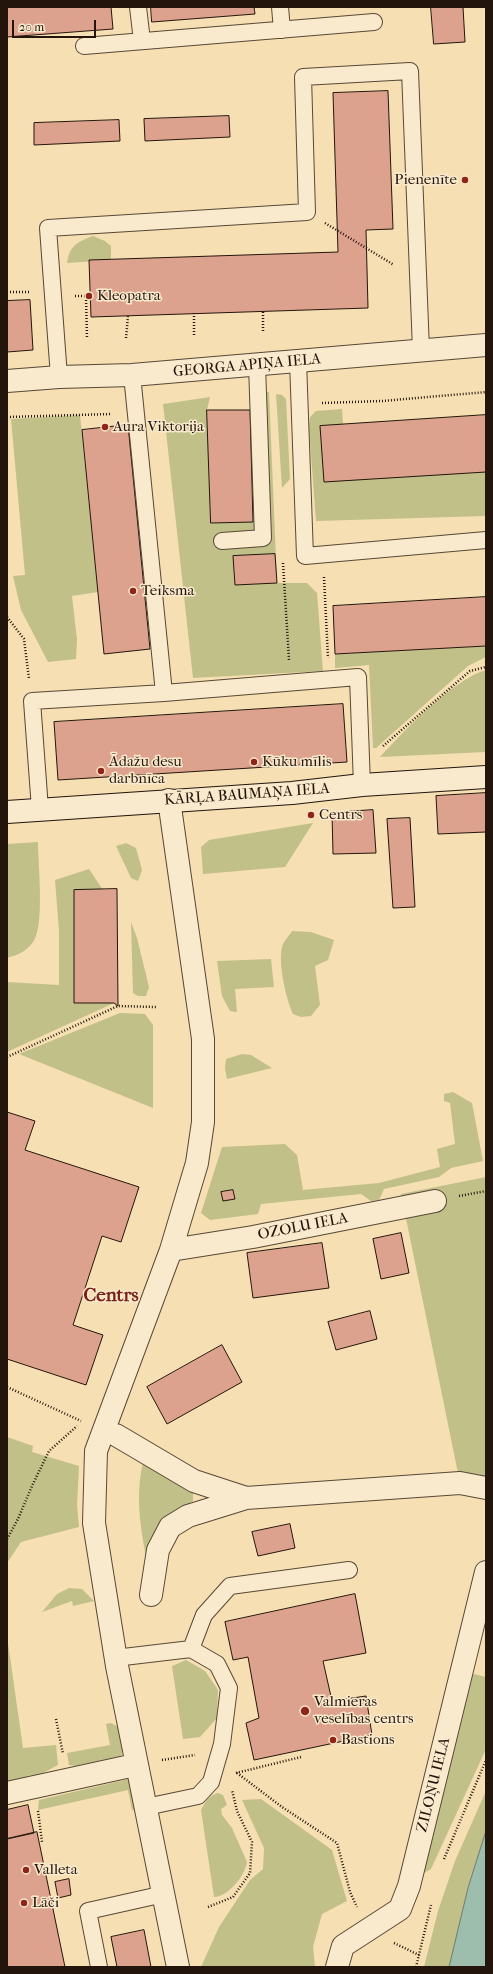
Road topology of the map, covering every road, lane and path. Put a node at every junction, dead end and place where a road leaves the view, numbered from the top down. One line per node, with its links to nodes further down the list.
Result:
1 (138, 7): 5 (lane)
2 (280, 7): 4 (lane)
3 (374, 22): 4 (lane)
4 (282, 30): 5 (lane)
5 (142, 41): 6 (lane)
6 (84, 46)
7 (307, 212): 8 (path); 8 (lane); 22 (lane)
8 (419, 280): 18 (lane)
9 (72, 296): 15 (path)
10 (263, 312): 13 (path)
11 (194, 313): 14 (path)
12 (128, 316): 16 (path)
13 (263, 332)
14 (194, 335)
15 (87, 338)
16 (126, 338)
17 (486, 345): 18 (street, GEORGA APIŅA IELA)
18 (422, 350): 19 (street, GEORGA APIŅA IELA)
19 (298, 361): 20 (street, GEORGA APIŅA IELA); 30 (lane)
20 (257, 365): 21 (street, GEORGA APIŅA IELA); 29 (lane)
21 (132, 375): 22 (street, GEORGA APIŅA IELA); 34 (lane)
22 (59, 377): 23 (street, GEORGA APIŅA IELA)
23 (7, 381)
24 (486, 392): 25 (path)
25 (317, 403)
26 (120, 413): 27 (path)
27 (7, 417)
28 (486, 540): 30 (lane)
29 (222, 541)
30 (323, 555): 33 (path)
31 (7, 617): 35 (path)
32 (486, 667): 36 (path)
33 (328, 679): 34 (lane); 38 (lane)
34 (164, 693): 35 (lane)
35 (32, 701): 40 (lane)
36 (377, 750)
37 (486, 776): 38 (street, KĀRĻA BAUMAŅA IELA)
38 (362, 785): 39 (street, KĀRĻA BAUMAŅA IELA)
39 (169, 800): 40 (street, KĀRĻA BAUMAŅA IELA); 45 (street)
40 (40, 809): 41 (street, KĀRĻA BAUMAŅA IELA)
41 (7, 812)
42 (156, 1007): 43 (path)
43 (7, 1057)
44 (435, 1201): 45 (street, OZOLU IELA)
45 (171, 1250): 55 (street)
46 (7, 1387): 50 (path)
47 (116, 1435): 49 (street)
48 (486, 1488): 49 (street)
49 (246, 1498): 53 (street)
50 (7, 1539)
51 (349, 1570): 54 (lane)
52 (486, 1572): 70 (street, ZILOŅU IELA)
53 (151, 1595)
54 (191, 1649): 55 (lane); 65 (lane)
55 (116, 1658): 65 (street)
56 (56, 1719): 60 (path)
57 (486, 1760): 64 (path)
58 (126, 1767): 60 (street)
59 (237, 1773): 70 (path)
60 (68, 1780): 61 (street)
61 (35, 1787): 63 (street); 66 (path)
62 (231, 1787): 69 (path)
63 (7, 1793)
64 (472, 1793)
65 (146, 1807): 67 (street)
66 (42, 1842)
67 (164, 1894): 71 (lane); 72 (street)
68 (432, 1901): 74 (path)
69 (208, 1907)
70 (368, 1930): 73 (street, ZILOŅU IELA)
71 (99, 1967)
72 (178, 1967)
73 (337, 1967)
74 (416, 1967)

